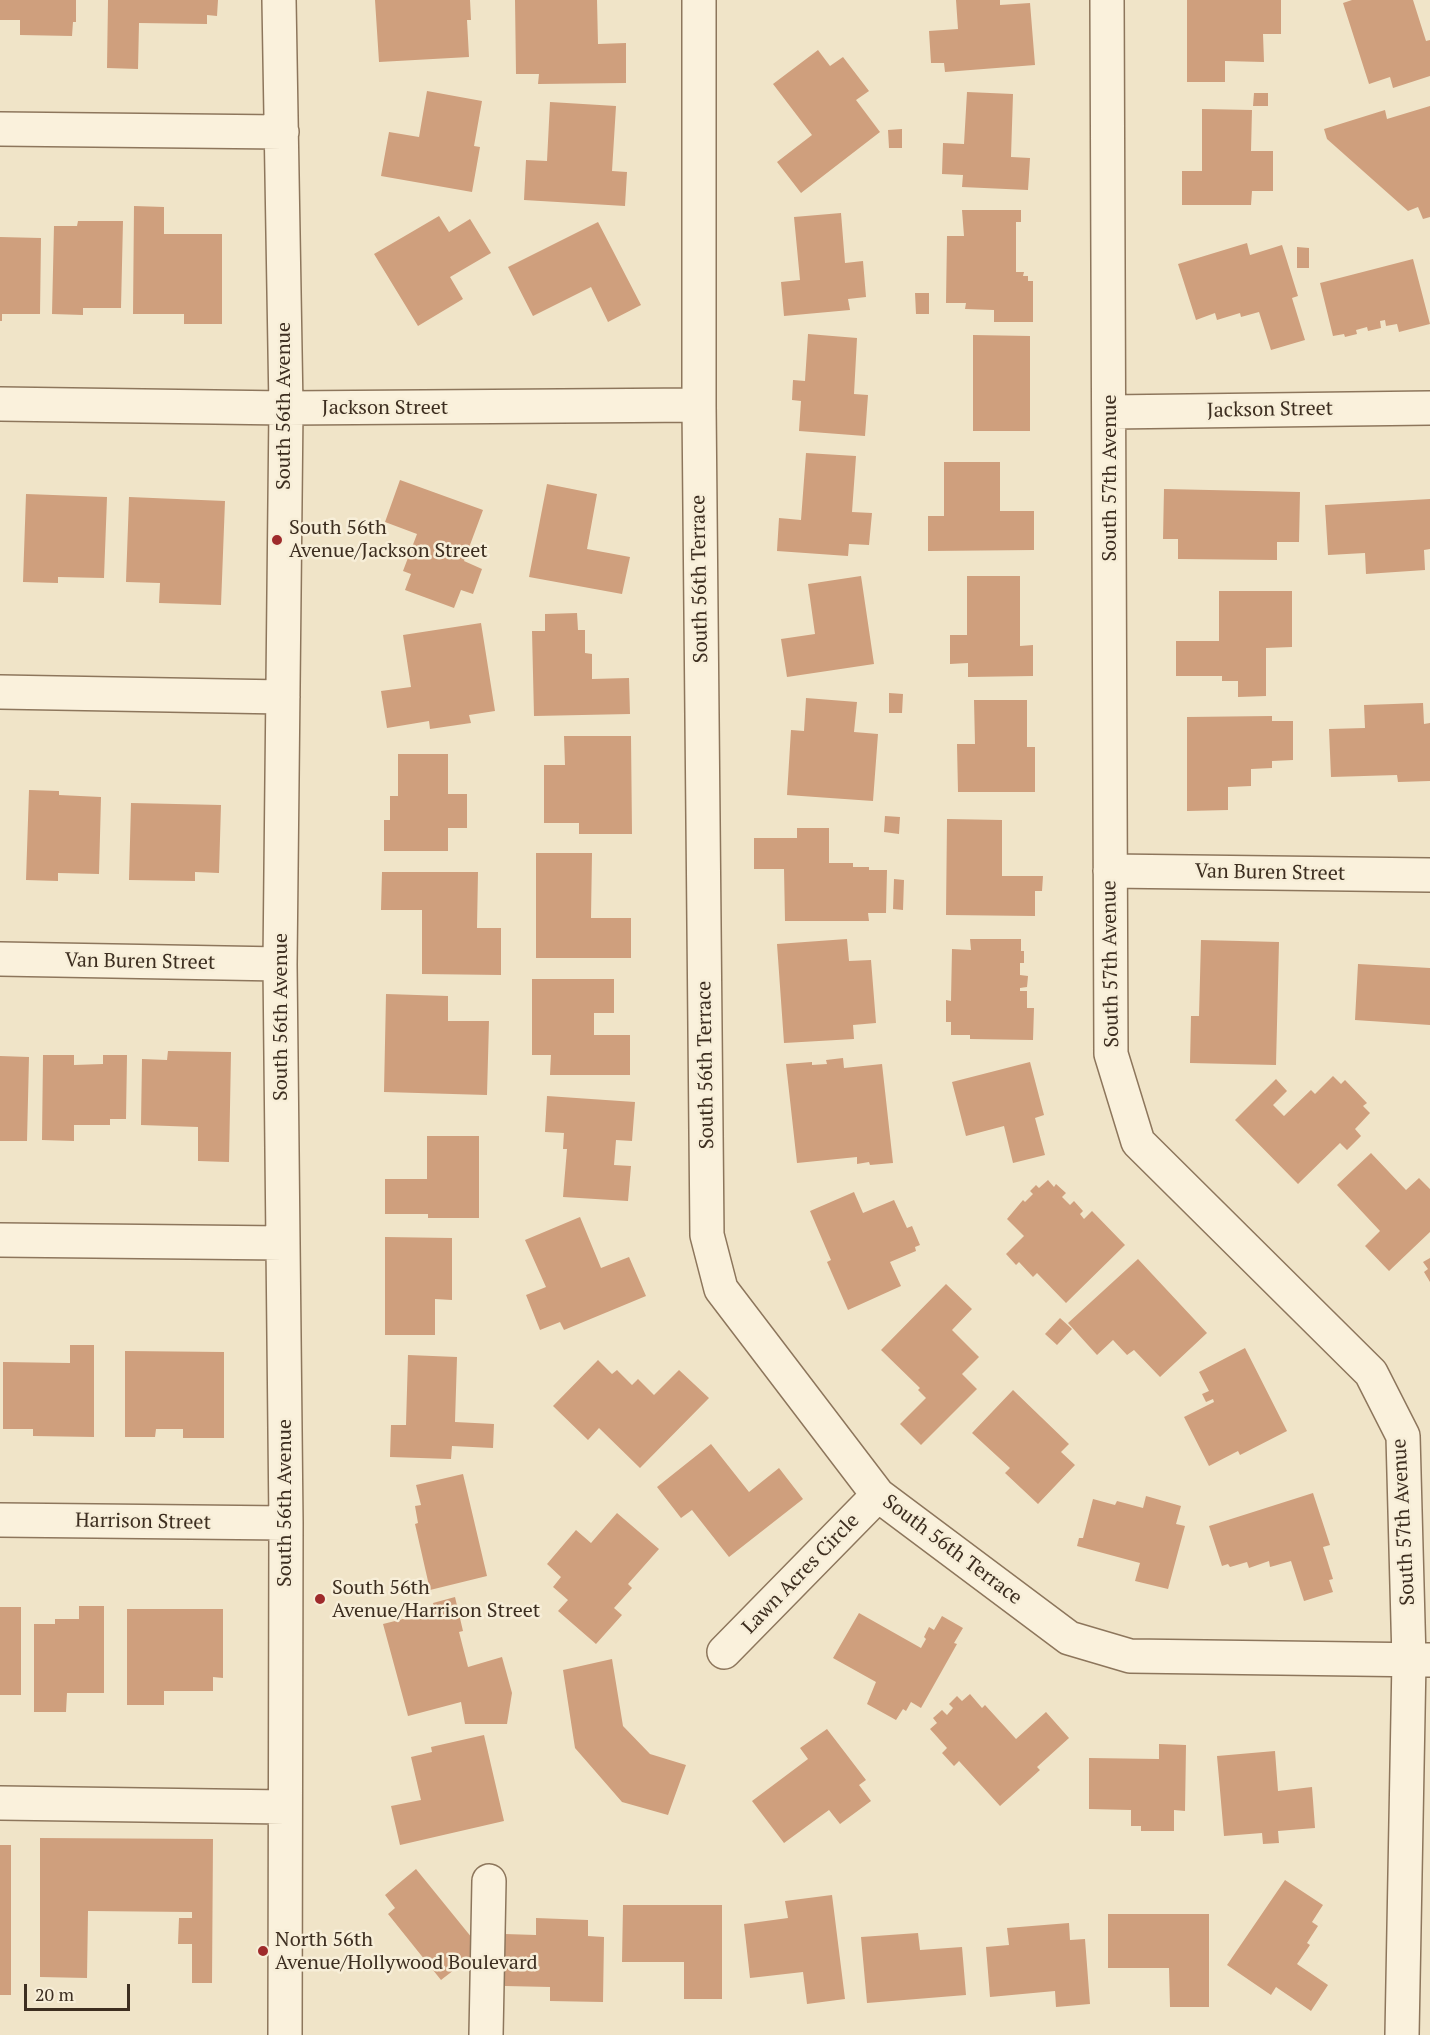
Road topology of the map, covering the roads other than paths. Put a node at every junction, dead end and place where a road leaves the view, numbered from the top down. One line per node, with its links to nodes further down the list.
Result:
1 (279, 0): 5 (street, South 56th Avenue)
2 (699, 0): 7 (street, South 56th Terrace)
3 (1107, 0): 10 (street, South 57th Avenue)
4 (0, 129): 5 (street)
5 (282, 132): 8 (street, South 56th Avenue)
6 (0, 404): 8 (street, Jackson Street)
7 (699, 405): 8 (street, Jackson Street); 19 (street, South 56th Terrace)
8 (286, 408): 12 (street, South 56th Avenue)
9 (1430, 408): 10 (street, Jackson Street)
10 (1109, 412): 13 (street, South 57th Avenue)
11 (0, 692): 12 (street)
12 (282, 697): 16 (street, South 56th Avenue)
13 (1110, 872): 14 (street, Van Buren Street); 23 (street, South 57th Avenue)
14 (1430, 875)
15 (0, 959): 16 (street, Van Buren Street)
16 (280, 964): 18 (street, South 56th Avenue)
17 (0, 1239): 18 (street)
18 (283, 1243): 21 (street, South 56th Avenue)
19 (878, 1495): 22 (street, Lawn Acres Circle); 23 (street, South 56th Terrace)
20 (0, 1520): 21 (street, Harrison Street)
21 (286, 1523): 25 (street, South 56th Avenue)
22 (724, 1652)
23 (1419, 1660): 29 (street, South 57th Avenue)
24 (0, 1803): 25 (street)
25 (285, 1807): 27 (street, South 56th Avenue)
26 (489, 1881): 28 (street)
27 (285, 2035)
28 (486, 2035)
29 (1402, 2035)

